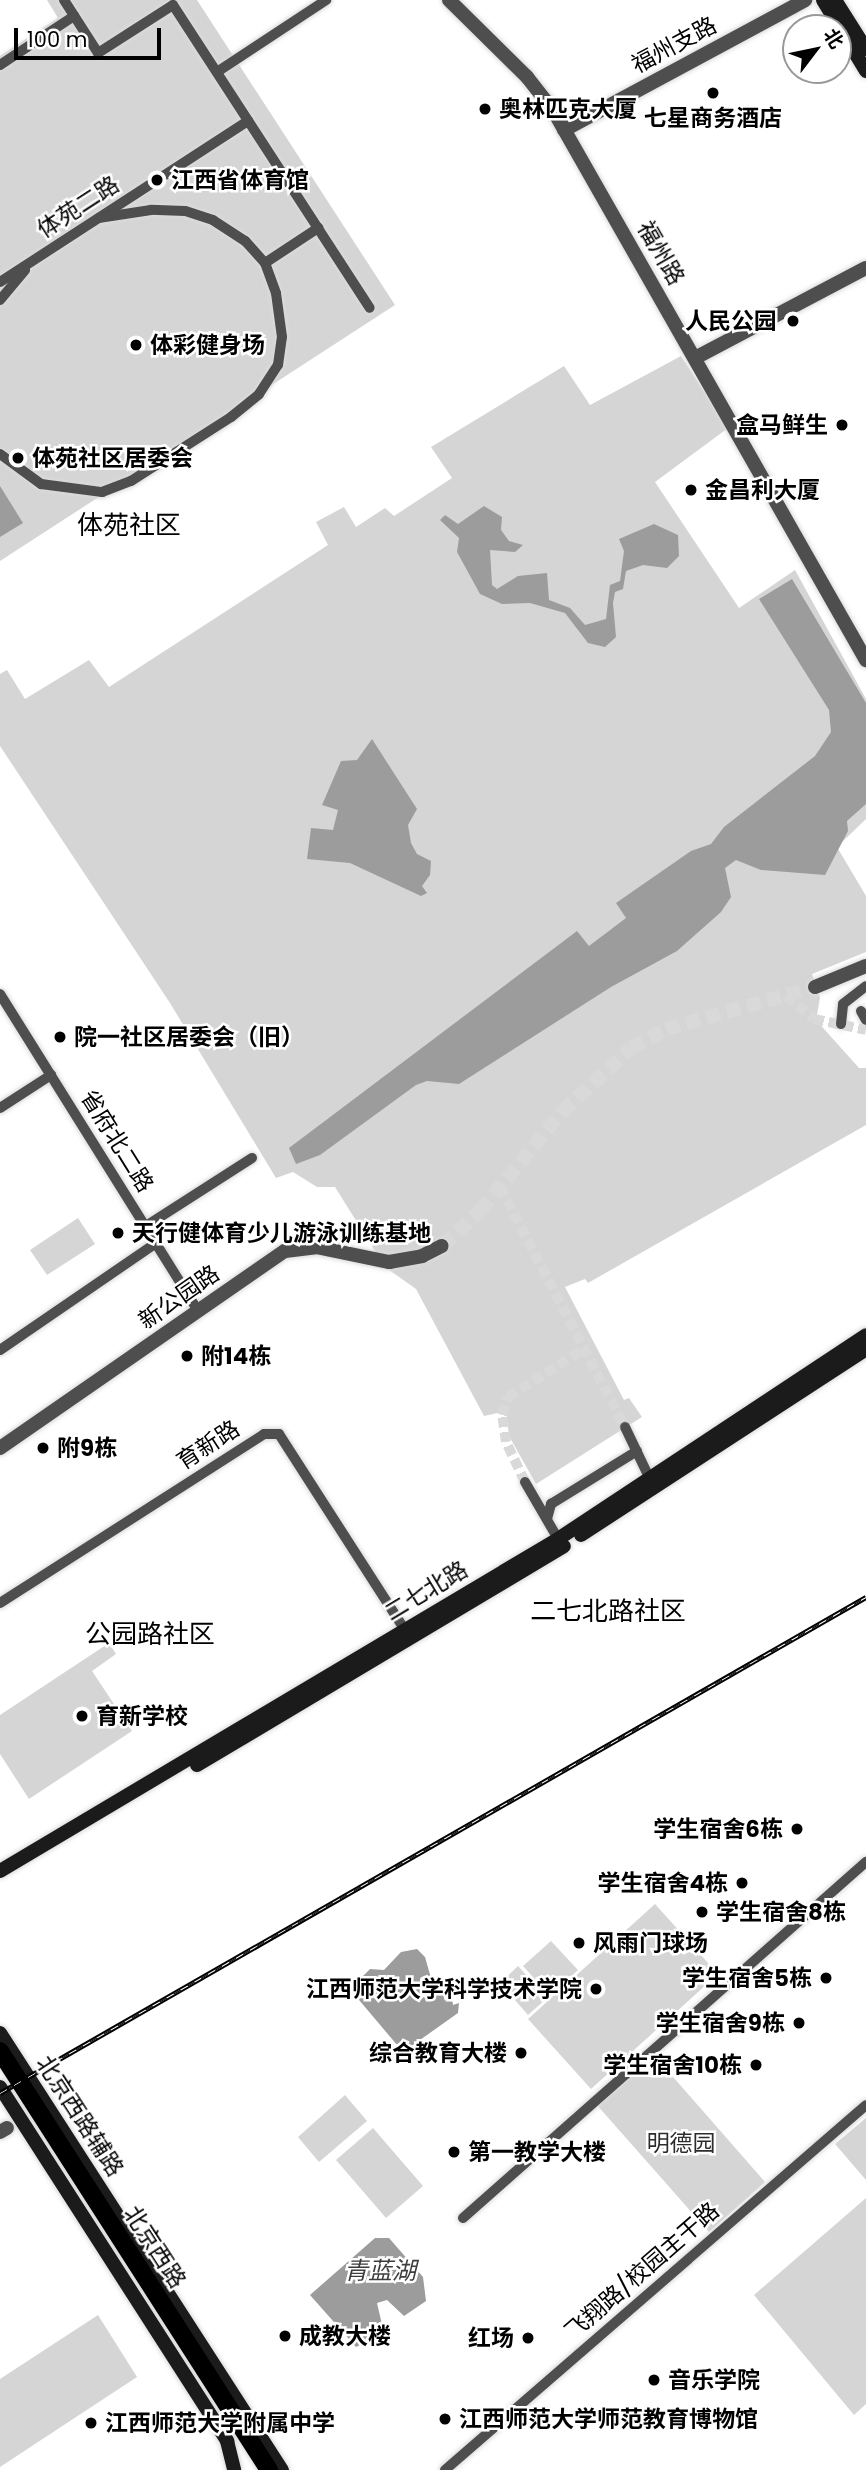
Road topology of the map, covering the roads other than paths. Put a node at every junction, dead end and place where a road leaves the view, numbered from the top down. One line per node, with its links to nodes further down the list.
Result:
1 (64, 0): 7 (street)
2 (326, 0): 11 (street)
3 (449, 0): 13 (street, 福州路)
4 (805, 0): 13 (street, 福州支路)
5 (822, 0): 10 (main road)
6 (835, 0): 8 (main road)
7 (74, 16): 9 (street); 11 (street)
8 (866, 49)
9 (0, 65)
10 (866, 71)
11 (217, 72): 12 (street)
12 (248, 121): 14 (street, 体苑二路); 15 (street)
13 (564, 130): 22 (street, 福州路)
14 (99, 218): 16 (street, 体苑二路); 17 (street)
15 (318, 229): 17 (street); 21 (street)
16 (32, 261): 19 (street, 体苑二路); 20 (street)
17 (265, 263): 23 (street)
18 (866, 268): 22 (street)
19 (0, 282)
20 (0, 300)
21 (370, 308)
22 (695, 358): 24 (street, 福州路)
23 (0, 454)
24 (861, 638): 25 (street, 福州路)
25 (866, 660)
26 (866, 966): 28 (street)
27 (866, 986): 30 (street)
28 (815, 987)
29 (0, 994): 31 (street, 省府北二路)
30 (841, 1024)
31 (51, 1075): 32 (street); 34 (street, 省府北二路)
32 (0, 1108)
33 (252, 1158): 34 (street)
34 (146, 1226): 35 (street, 省府北二路)
35 (156, 1242): 37 (street, 省府北二路); 40 (street)
36 (442, 1245): 37 (street, 新公园路)
37 (198, 1311): 42 (street, 新公园路)
38 (866, 1335): 44 (main road, 二七北路)
39 (866, 1349): 52 (main road, 二七北路)
40 (0, 1350)
41 (625, 1427): 43 (street)
42 (0, 1448)
43 (637, 1451): 44 (street); 46 (street)
44 (649, 1478): 47 (main road, 二七北路)
45 (525, 1482): 46 (street)
46 (547, 1519): 47 (street)
47 (558, 1539): 49 (main road, 二七北路)
48 (0, 1602): 49 (street, 育新路)
49 (405, 1630): 51 (main road, 二七北路)
50 (866, 1863): 58 (street)
51 (0, 1871)
52 (0, 1882)
53 (0, 2033): 62 (main road, 北京西路辅路)
54 (0, 2051): 61 (main road, 北京西路)
55 (0, 2067): 60 (main road, 北京西路)
56 (0, 2087): 59 (main road)
57 (866, 2105): 63 (street, 飞翔路/校园主干路)
58 (463, 2218)
59 (234, 2470)
60 (259, 2470)
61 (269, 2470)
62 (282, 2470)
63 (445, 2470)

